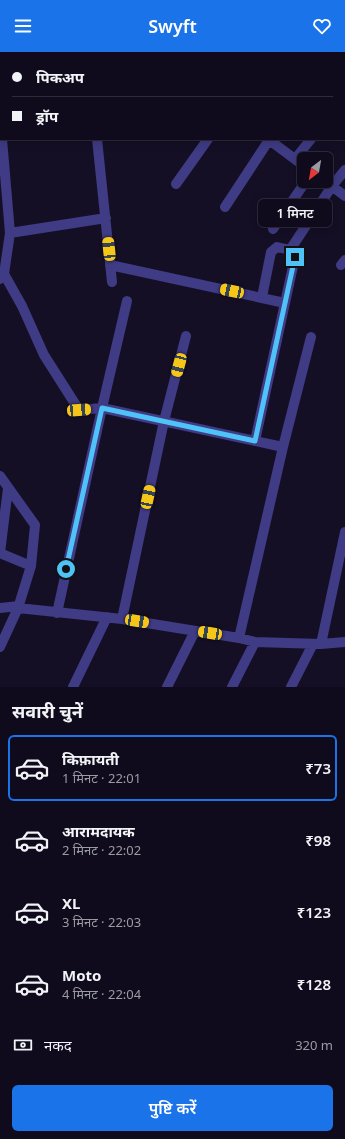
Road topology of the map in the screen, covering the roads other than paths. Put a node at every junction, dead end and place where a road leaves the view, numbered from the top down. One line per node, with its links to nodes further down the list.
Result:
1 (2, 140): 17 (street)
2 (97, 140): 15 (street)
3 (207, 140): 9 (street)
4 (269, 140): 6 (street); 14 (street)
5 (311, 140): 6 (street)
6 (295, 159)
7 (345, 170): 8 (street)
8 (333, 180)
9 (176, 184)
10 (301, 188): 16 (street)
11 (326, 188): 18 (street)
12 (333, 188): 13 (street)
13 (345, 196)
14 (225, 207)
15 (106, 218): 17 (street); 19 (street)
16 (273, 229)
17 (10, 233): 20 (street)
18 (290, 250): 22 (street); 24 (street)
19 (110, 265): 21 (street); 22 (street)
20 (2, 277): 27 (street)
21 (112, 282)
22 (262, 297): 24 (street)
23 (127, 301): 27 (street)
24 (285, 303): 29 (street)
25 (186, 336): 28 (street)
26 (311, 337): 30 (street)
27 (102, 408): 28 (street); 37 (street)
28 (164, 421): 29 (street); 39 (street)
29 (255, 441): 30 (street)
30 (283, 447): 41 (street)
31 (3, 481): 33 (street); 34 (street)
32 (345, 532): 44 (street)
33 (0, 552): 34 (street)
34 (31, 566): 35 (street)
35 (18, 607): 36 (street); 37 (street); 45 (street)
36 (0, 608)
37 (57, 613): 38 (street)
38 (107, 618): 39 (street); 46 (street)
39 (122, 619): 40 (street)
40 (196, 631): 41 (street); 47 (street)
41 (239, 638): 42 (street)
42 (255, 642): 44 (street); 48 (street)
43 (345, 642): 44 (street)
44 (317, 644): 49 (street)
45 (0, 647)
46 (73, 687)
47 (167, 687)
48 (232, 687)
49 (291, 687)

